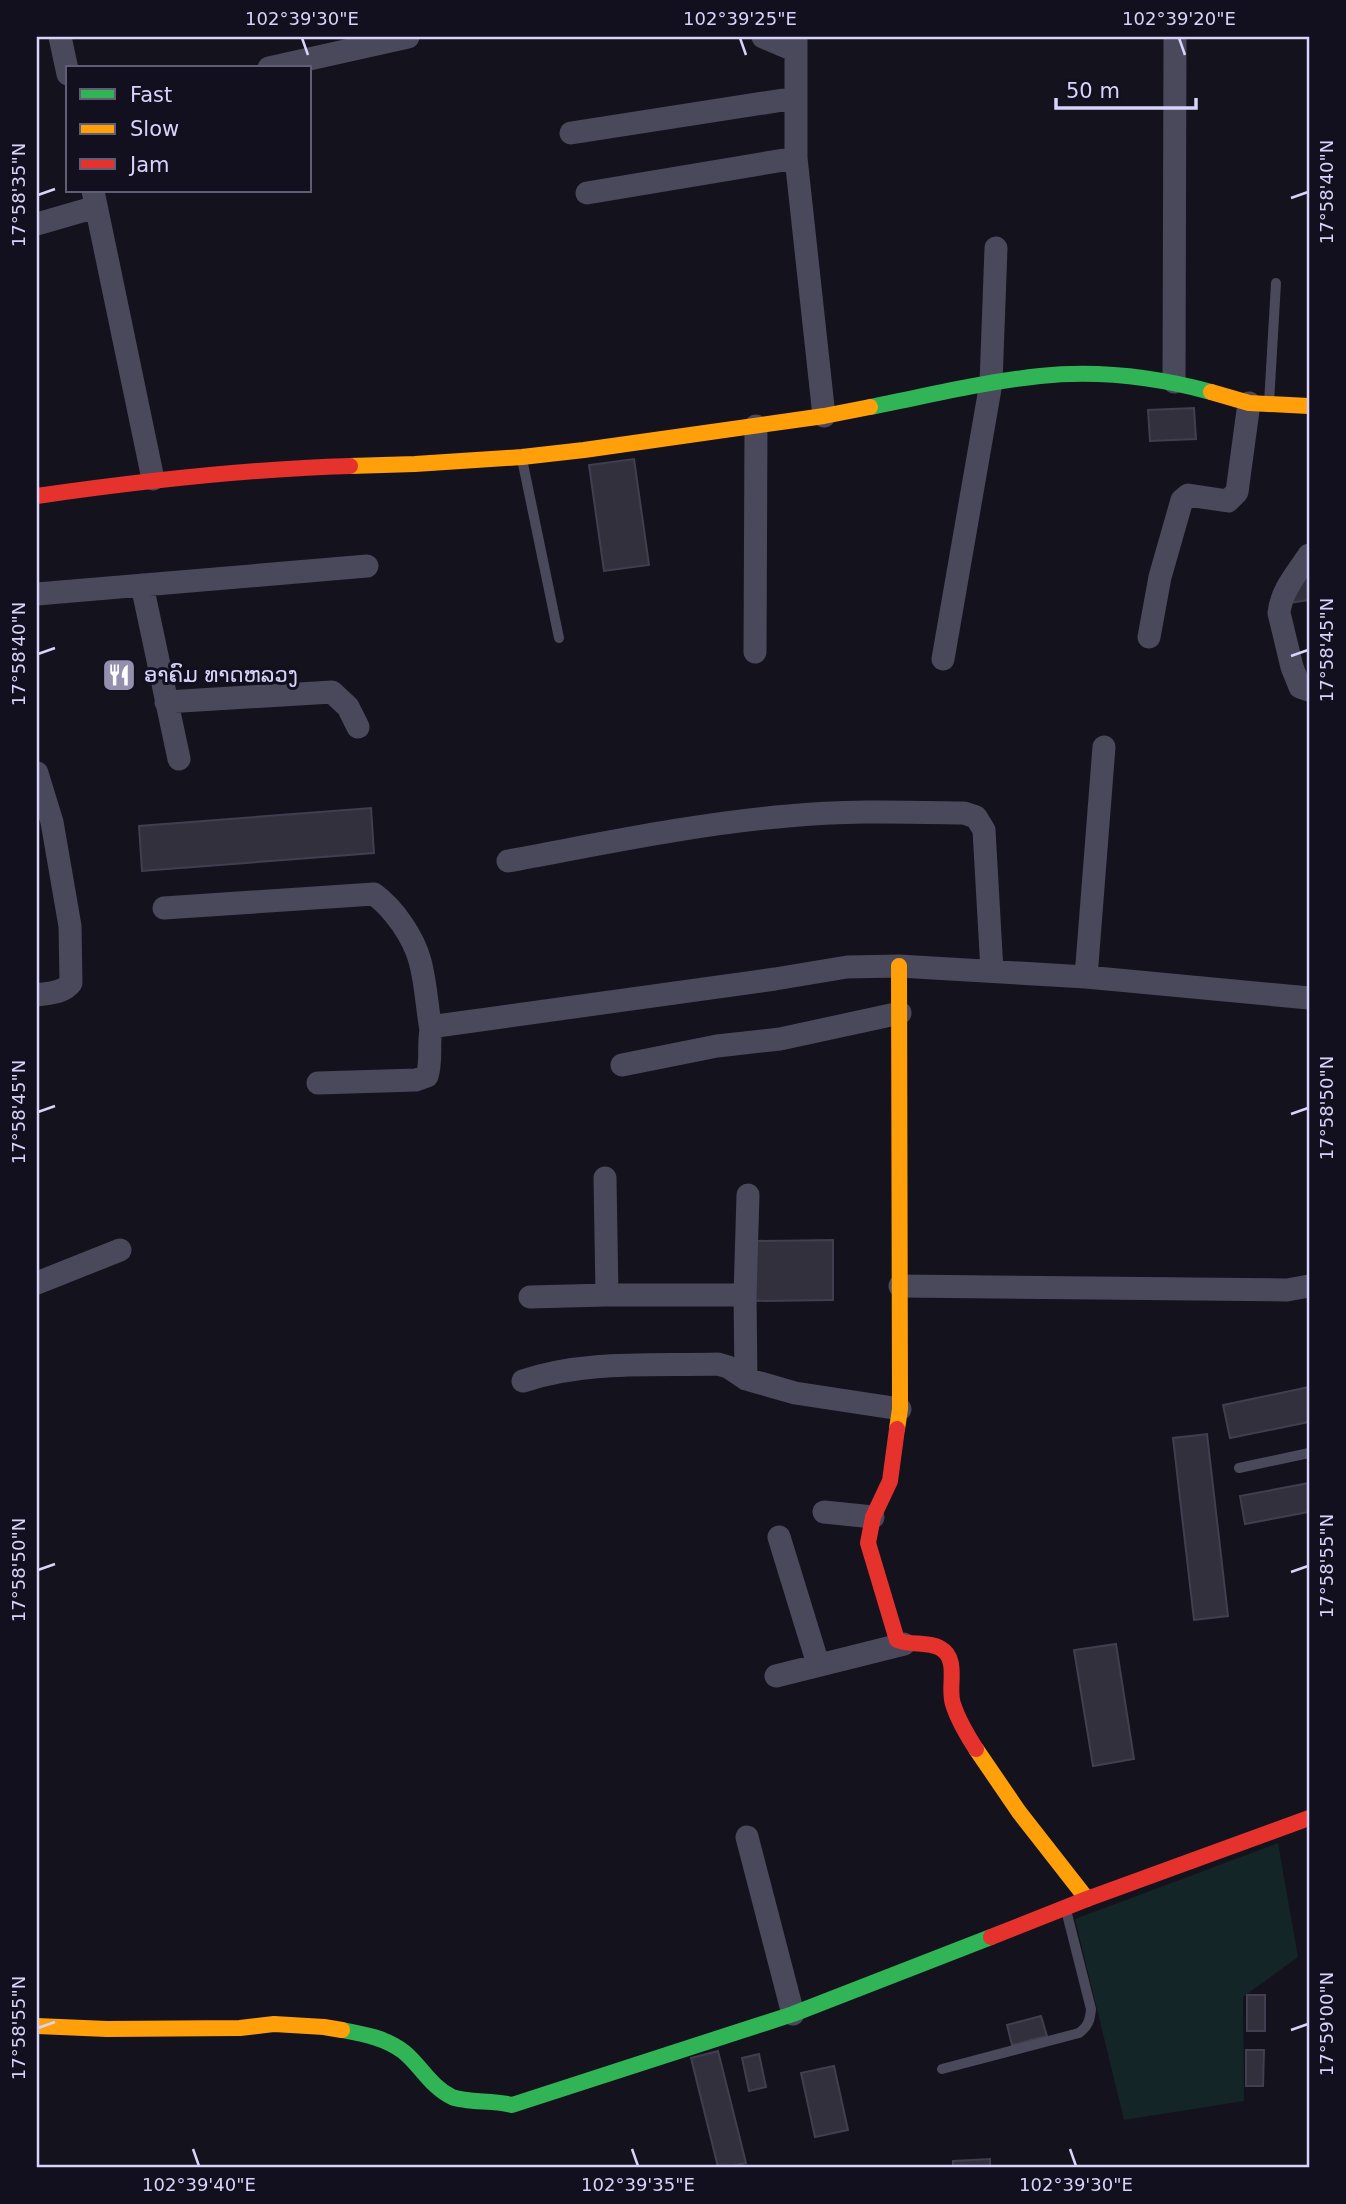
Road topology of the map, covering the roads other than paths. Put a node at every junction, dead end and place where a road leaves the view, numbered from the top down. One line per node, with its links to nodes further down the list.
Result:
1 (60, 37): 6 (street)
2 (408, 37): 7 (street)
3 (763, 37): 5 (street)
4 (1175, 37): 16 (street)
5 (796, 44): 8 (street)
6 (66, 66)
7 (278, 66)
8 (796, 98): 9 (street); 10 (street)
9 (571, 133)
10 (796, 158): 11 (street); 20 (street)
11 (587, 193)
12 (95, 199): 13 (street); 23 (street)
13 (37, 224)
14 (996, 248): 17 (street)
15 (1276, 283): 18 (lane)
16 (1174, 382): 17 (street); 18 (street)
17 (991, 383): 20 (street); 32 (street)
18 (1259, 404): 19 (street); 29 (street)
19 (1309, 406)
20 (824, 416): 21 (street)
21 (756, 426): 22 (street); 31 (street)
22 (522, 457): 23 (street); 30 (lane)
23 (153, 479): 24 (street)
24 (37, 496)
25 (1309, 555): 33 (street)
26 (367, 566): 27 (street)
27 (142, 585): 28 (street); 34 (street)
28 (37, 594)
29 (1149, 637)
30 (559, 638)
31 (754, 652)
32 (943, 659)
33 (1309, 690)
34 (166, 702): 35 (street); 37 (street)
35 (358, 727)
36 (1104, 747): 43 (street)
37 (179, 759)
38 (37, 773): 44 (street)
39 (508, 861): 42 (street)
40 (164, 908): 47 (street)
41 (899, 966): 42 (street); 46 (street); 47 (street)
42 (992, 971): 43 (street)
43 (1086, 977): 45 (street)
44 (37, 996)
45 (1309, 998)
46 (900, 1013): 48 (street); 54 (street)
47 (431, 1030): 49 (street)
48 (622, 1065)
49 (318, 1083)
50 (605, 1178): 56 (street)
51 (748, 1195): 57 (street)
52 (120, 1250): 53 (street)
53 (37, 1283)
54 (900, 1286): 55 (street); 61 (street)
55 (1309, 1286)
56 (607, 1295): 57 (street); 58 (street)
57 (745, 1295): 59 (street)
58 (530, 1297)
59 (746, 1379): 60 (street); 61 (street)
60 (523, 1381)
61 (900, 1409): 65 (street)
62 (1309, 1453): 63 (lane)
63 (1240, 1468)
64 (824, 1512): 65 (street)
65 (873, 1517): 67 (street)
66 (779, 1537): 68 (street)
67 (904, 1644): 68 (street); 72 (street)
68 (818, 1664): 69 (street)
69 (776, 1676)
70 (1309, 1818): 72 (street)
71 (747, 1837): 74 (street)
72 (1087, 1899): 73 (street)
73 (1065, 1908): 74 (street); 76 (lane)
74 (793, 2014): 75 (street)
75 (37, 2026)
76 (942, 2070)

